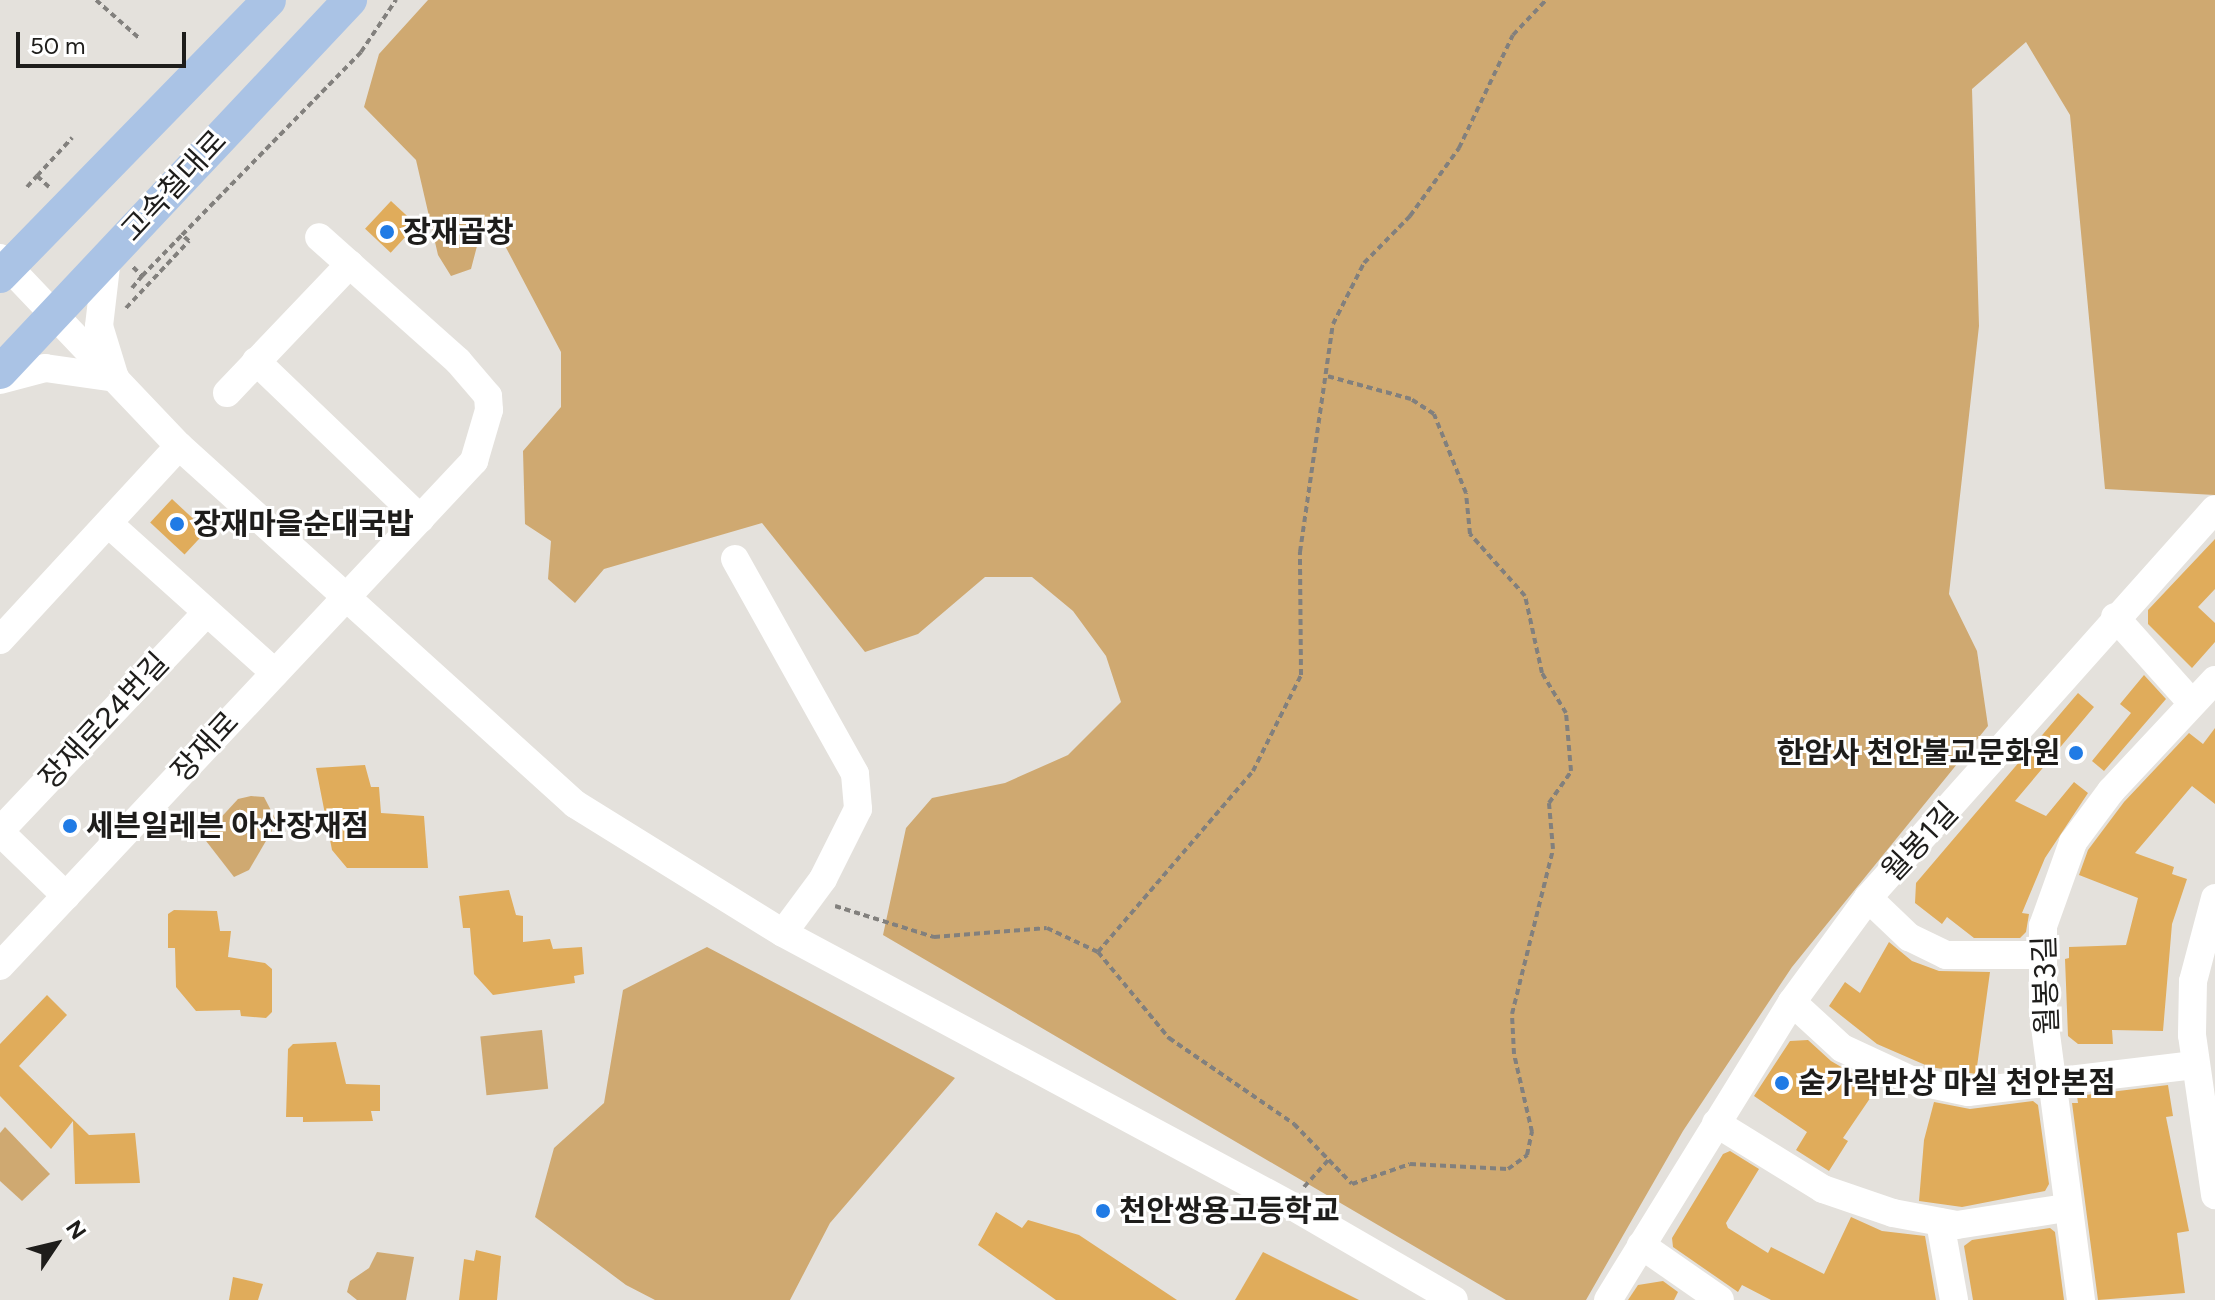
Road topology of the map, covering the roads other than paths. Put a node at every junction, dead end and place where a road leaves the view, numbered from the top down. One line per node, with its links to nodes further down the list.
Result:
1 (269, 0): 6 (main road, 고속철대로)
2 (350, 0): 4 (main road, 고속철대로)
3 (319, 237): 5 (street, 장재로)
4 (107, 258): 7 (main road, 고속철대로); 10 (street)
5 (350, 264): 8 (street); 15 (street, 장재로)
6 (3, 267): 7 (street)
7 (54, 313): 9 (main road, 고속철대로); 10 (street)
8 (256, 361): 12 (street); 15 (street)
9 (0, 372)
10 (115, 378): 11 (street); 13 (street)
11 (0, 380)
12 (227, 393)
13 (179, 446): 16 (street); 18 (street)
14 (2215, 509): 20 (street, 월봉1길)
15 (421, 519): 18 (street, 장재로)
16 (109, 524): 19 (street); 21 (street)
17 (735, 559): 29 (street)
18 (346, 599): 22 (street, 장재로); 29 (street)
19 (207, 612): 22 (street); 25 (street, 장재로24번길)
20 (2115, 617): 24 (street); 27 (street, 월봉1길)
21 (0, 640)
22 (275, 673): 26 (street, 장재로)
23 (2215, 680): 24 (street, 월봉3길)
24 (2191, 702): 30 (street, 월봉3길)
25 (0, 831): 26 (street, 장재로24번길)
26 (66, 896): 31 (street, 장재로)
27 (1868, 898): 30 (street); 32 (street, 월봉1길)
28 (2215, 898): 33 (street)
29 (783, 933): 40 (street)
30 (2043, 955): 34 (street, 월봉3길)
31 (0, 966)
32 (1792, 1002): 34 (street); 35 (street, 월봉1길)
33 (2194, 1065): 34 (street); 36 (street)
34 (2052, 1083): 37 (street, 월봉3길)
35 (1716, 1123): 38 (street); 39 (street, 월봉1길)
36 (2215, 1195)
37 (2066, 1208): 38 (street); 44 (street, 월봉3길)
38 (1940, 1222): 43 (street)
39 (1641, 1245): 41 (street, 월봉1길); 42 (street)
40 (1448, 1298)
41 (1608, 1300)
42 (1720, 1300)
43 (1954, 1300)
44 (2081, 1300)

